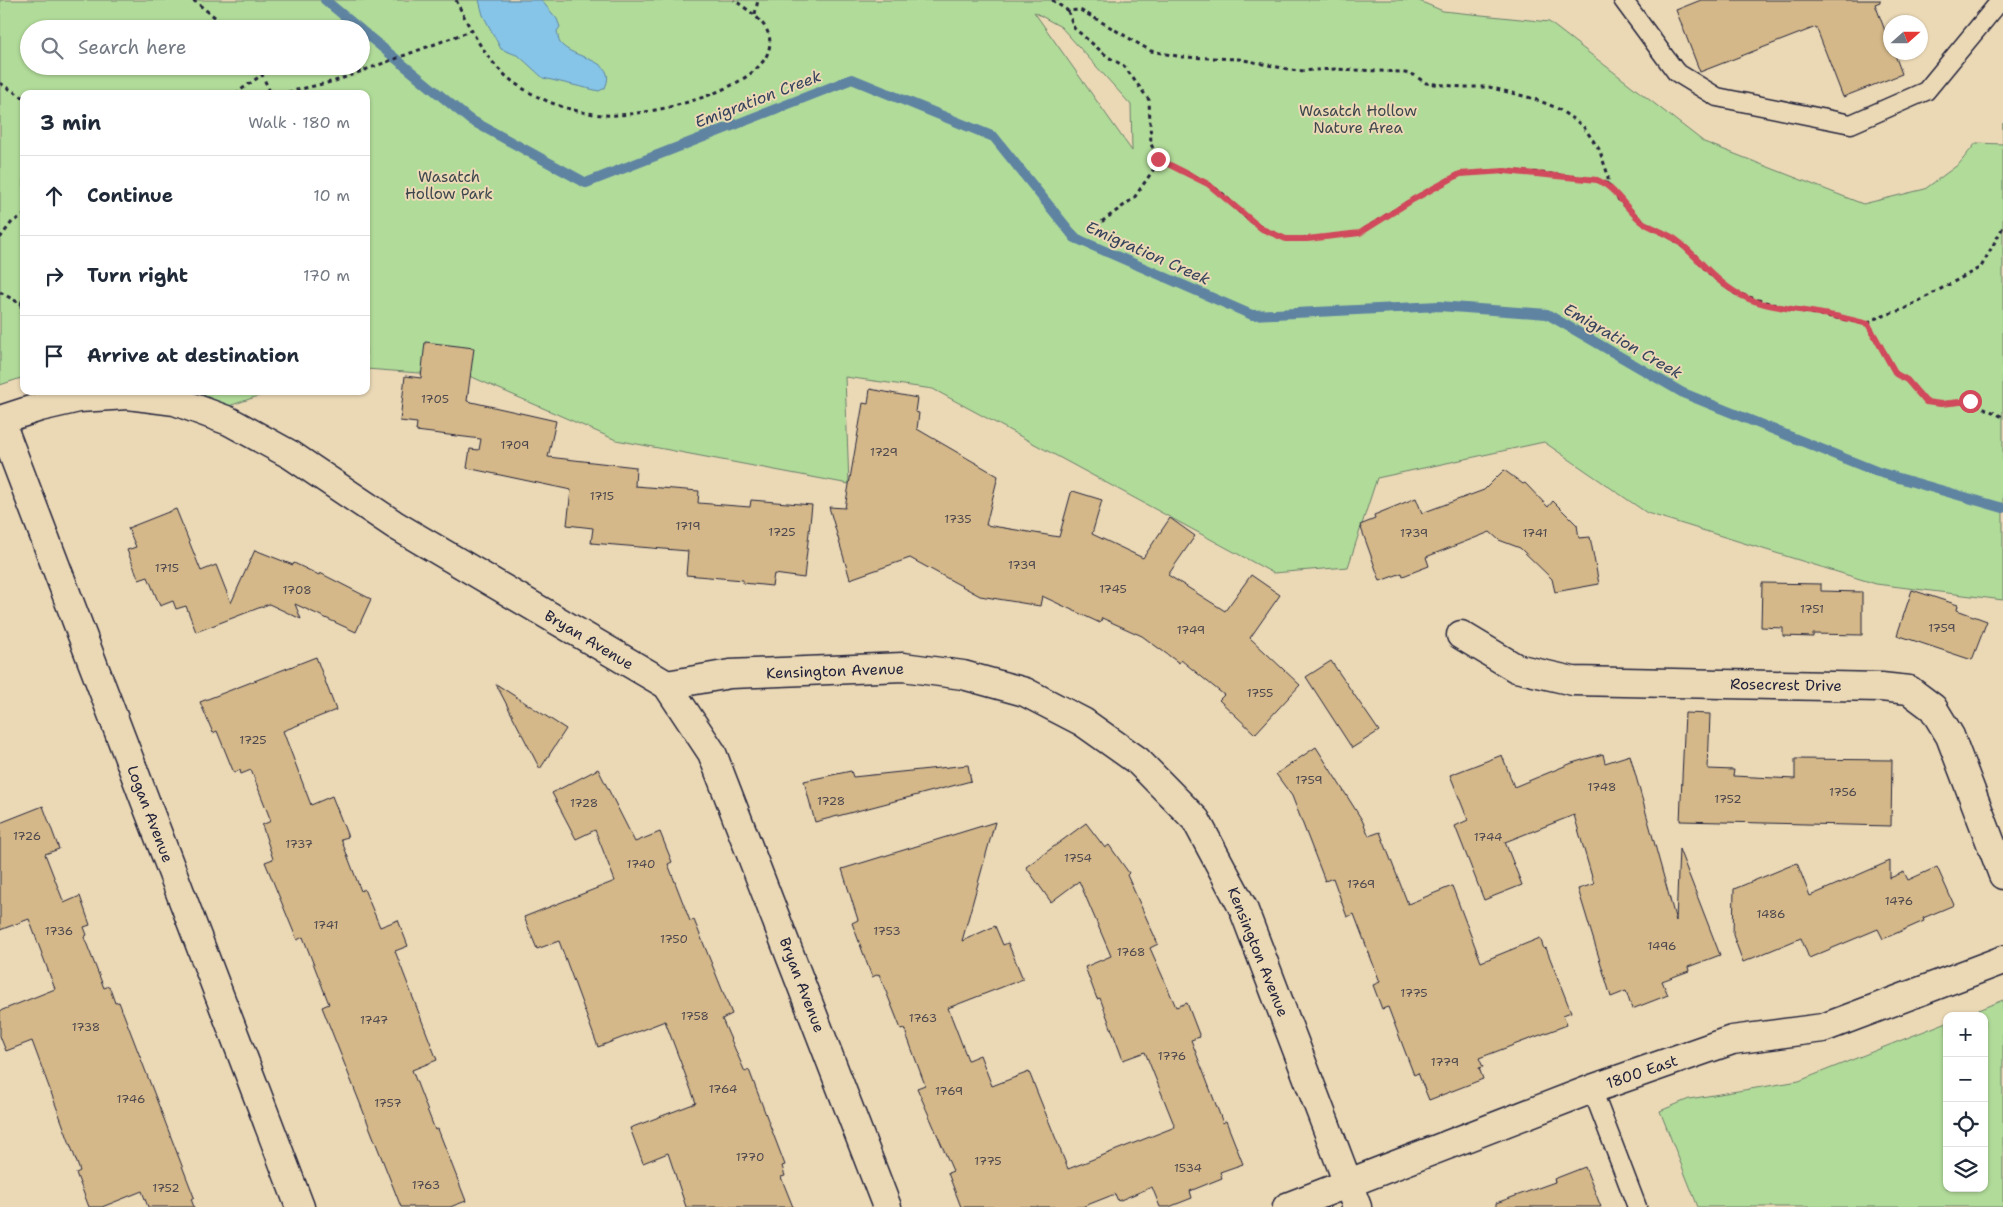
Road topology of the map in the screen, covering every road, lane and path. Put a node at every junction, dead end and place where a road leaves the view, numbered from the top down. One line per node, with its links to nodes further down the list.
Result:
1 (193, 0): 10 (path)
2 (456, 0): 11 (path)
3 (734, 0): 9 (path)
4 (758, 0): 9 (path)
5 (1052, 0): 8 (path)
6 (1623, 0): 7 (lane)
7 (2001, 0)
8 (1068, 11): 21 (path); 22 (path)
9 (755, 15): 11 (path)
10 (219, 20)
11 (472, 30): 12 (path)
12 (370, 69)
13 (262, 75): 17 (path)
14 (263, 75): 18 (path)
15 (354, 75): 19 (path)
16 (0, 83): 20 (path)
17 (241, 90)
18 (270, 90)
19 (298, 90)
20 (20, 96)
21 (1160, 160): 22 (path); 25 (path)
22 (1608, 184): 29 (path)
23 (20, 217): 26 (path)
24 (2003, 228): 29 (path)
25 (1089, 231)
26 (0, 238)
27 (0, 292): 28 (path)
28 (20, 303)
29 (1868, 324): 30 (path)
30 (2003, 417)
31 (0, 420): 33 (street, Bryan Avenue); 38 (street, Logan Avenue)
32 (1461, 635): 34 (street, Rosecrest Drive)
33 (667, 685): 37 (street, Kensington Avenue); 39 (street, Bryan Avenue)
34 (2003, 875)
35 (2003, 960): 36 (street, 1800 East)
36 (1592, 1089): 37 (street, 1800 East); 41 (lane)
37 (1353, 1195): 40 (street, 1800 East)
38 (300, 1207)
39 (887, 1207)
40 (1287, 1207)
41 (1637, 1207)

